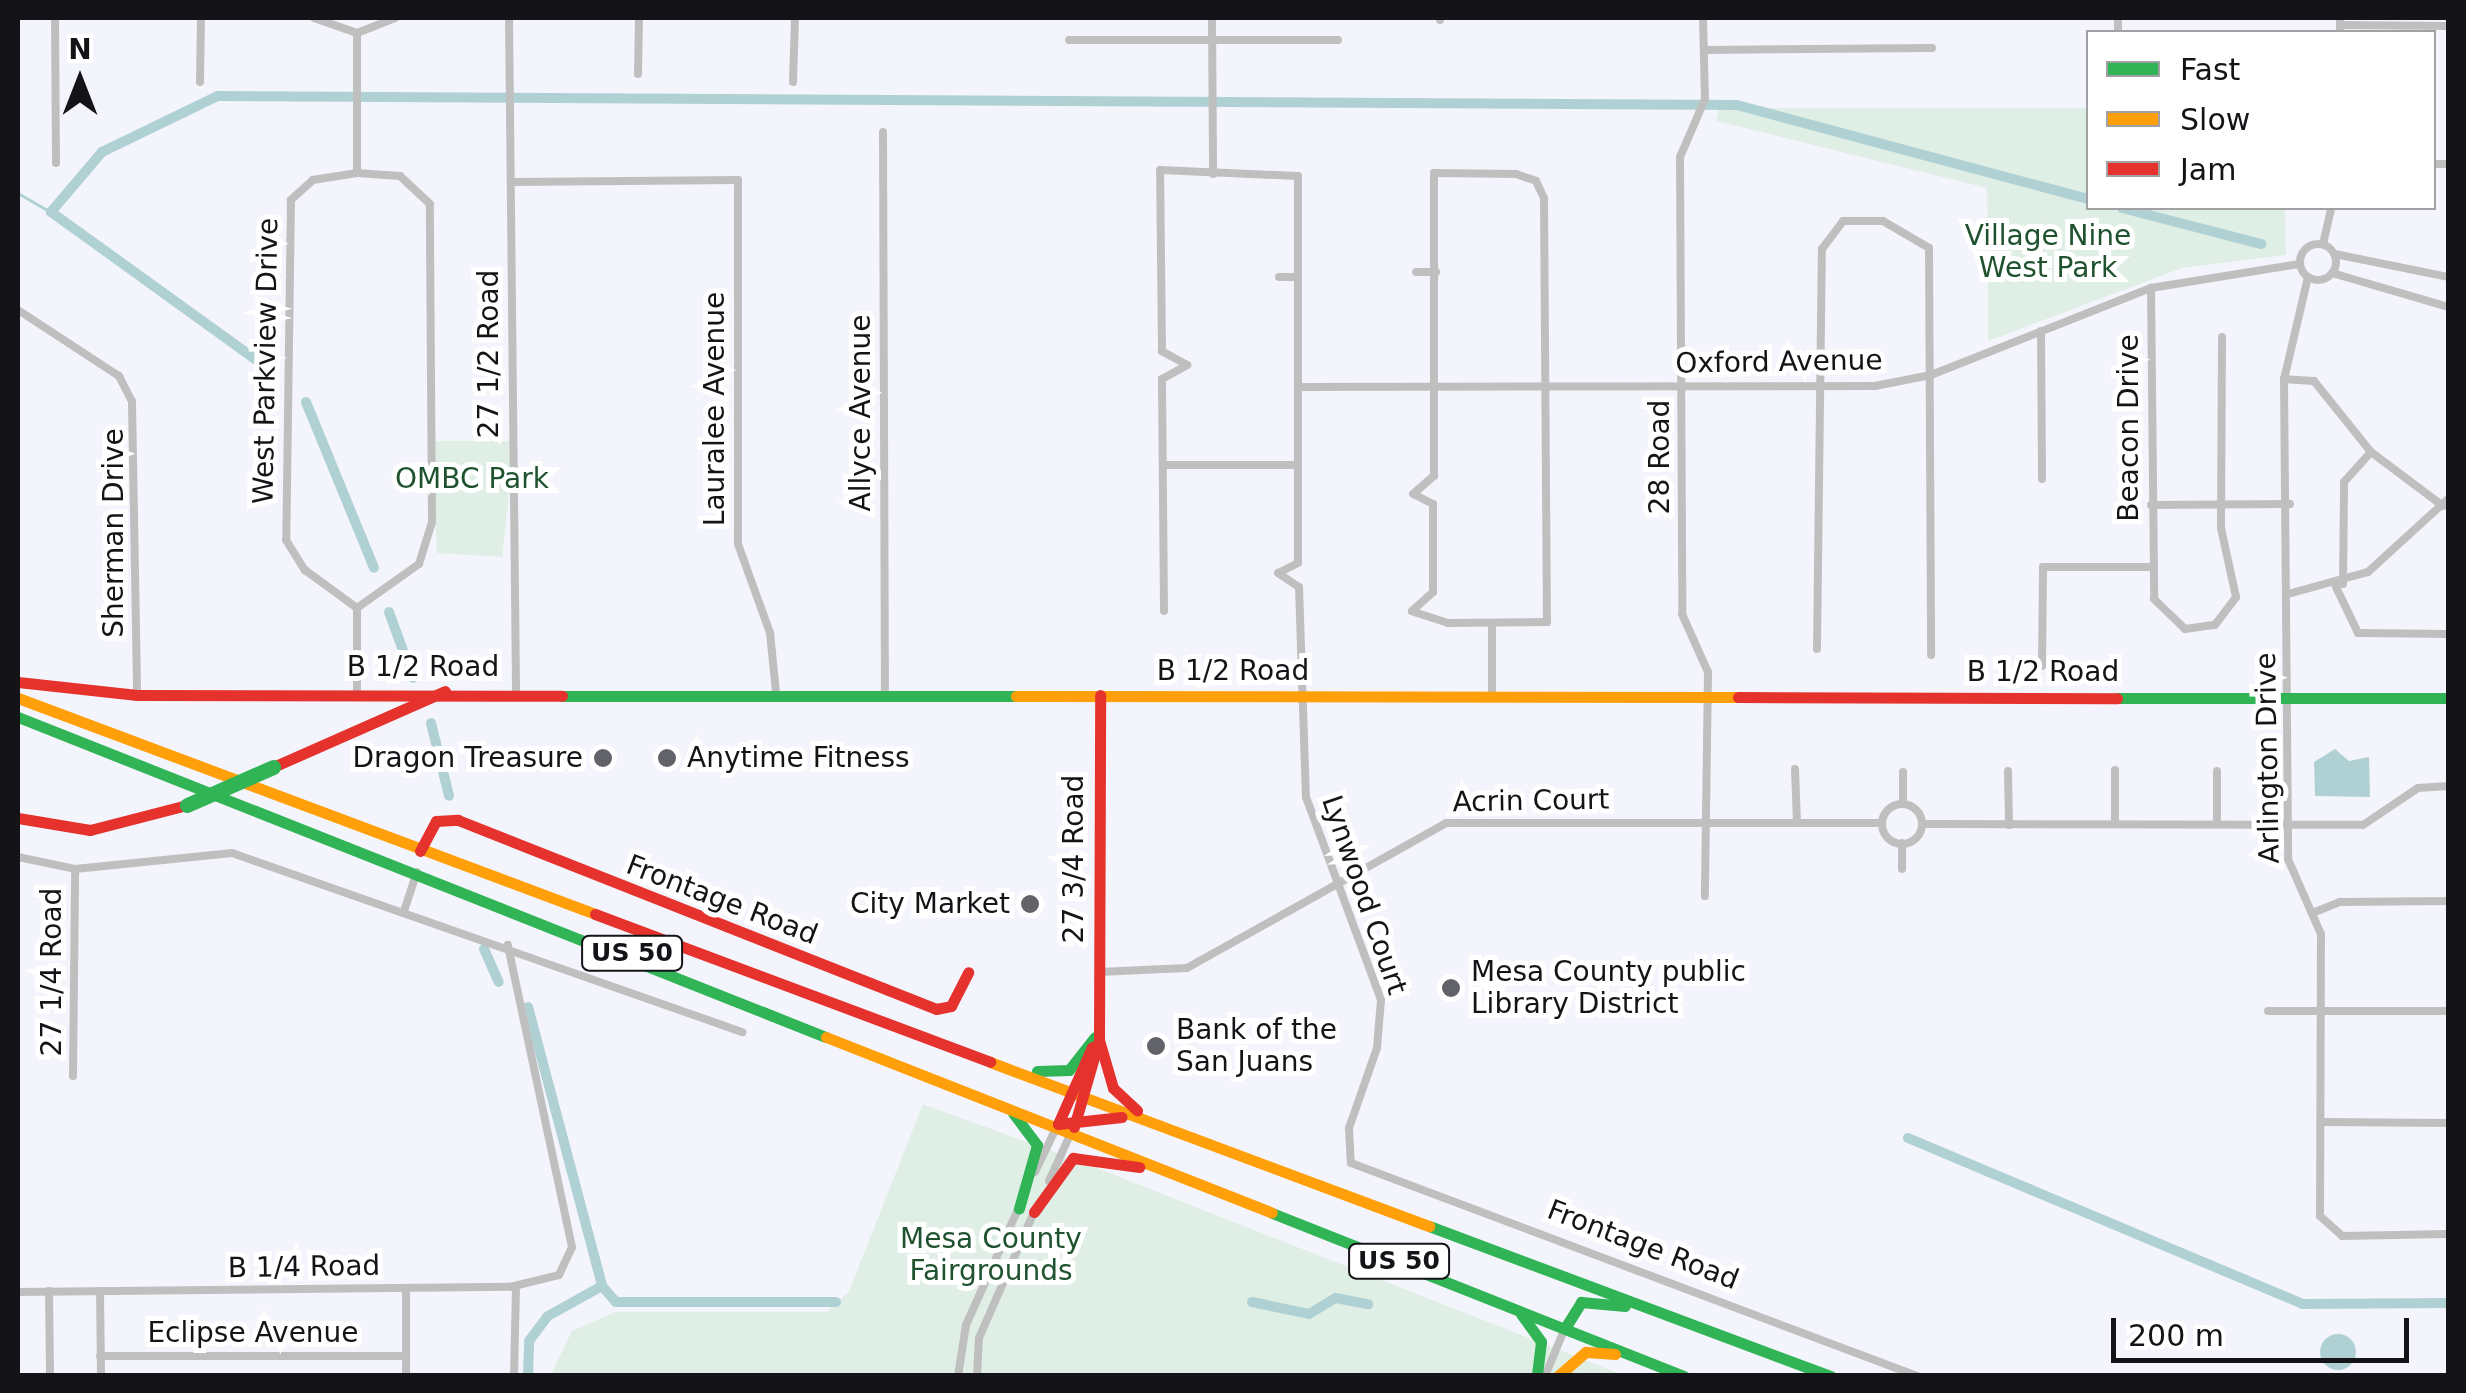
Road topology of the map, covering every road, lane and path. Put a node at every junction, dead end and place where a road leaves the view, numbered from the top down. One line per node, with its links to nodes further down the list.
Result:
1 (55, 18): 22 (street)
2 (201, 18): 19 (street)
3 (314, 18): 12 (street)
4 (395, 18): 12 (street)
5 (510, 18): 25 (street, 27 1/2 Road)
6 (639, 18): 18 (street)
7 (794, 18): 20 (street)
8 (1212, 18): 13 (street)
9 (1703, 18): 17 (street, 28 Road)
10 (2340, 25): 11 (street)
11 (2448, 26)
12 (357, 33): 23 (street)
13 (1212, 39): 14 (street); 15 (street); 24 (street)
14 (1069, 40)
15 (1338, 40)
16 (1932, 48): 17 (street)
17 (1706, 50): 46 (street, 28 Road)
18 (638, 74)
19 (200, 82)
20 (793, 82)
21 (883, 132): 73 (street, Allyce Avenue)
22 (56, 163)
23 (357, 173): 60 (street, West Parkview Drive); 60 (street)
24 (1213, 174): 36 (street); 50 (street)
25 (513, 182): 69 (street, 27 1/2 Road); 71 (street, Lauralee Avenue)
26 (2331, 210): 27 (street)
27 (2323, 244): 28 (street); 29 (street)
28 (2335, 254): 32 (street); 35 (street)
29 (2300, 264): 34 (street); 37 (street, Oxford Avenue)
30 (1416, 272): 31 (street)
31 (1436, 272): 44 (street); 45 (street)
32 (2332, 273): 34 (street); 38 (street)
33 (1280, 276): 36 (street)
34 (2308, 277): 43 (street, Arlington Drive)
35 (2448, 277)
36 (1298, 278): 48 (street)
37 (2151, 288): 40 (street, Oxford Avenue); 56 (street, Beacon Drive)
38 (2448, 308)
39 (18, 310): 72 (street, Sherman Drive)
40 (2041, 331): 42 (street, Oxford Avenue); 52 (street)
41 (2222, 337): 54 (street)
42 (1931, 375): 47 (street, Oxford Avenue); 47 (street); 65 (street)
43 (2284, 379): 49 (street); 55 (street, Arlington Drive)
44 (1435, 386): 45 (street, Oxford Avenue); 48 (street, Oxford Avenue); 62 (street)
45 (1545, 386): 46 (street, Oxford Avenue); 62 (street)
46 (1683, 387): 47 (street, Oxford Avenue); 76 (street, 28 Road)
47 (1822, 387): 64 (street)
48 (1299, 388): 51 (street)
49 (2371, 452): 53 (street); 58 (street)
50 (1164, 465): 51 (street); 61 (street)
51 (1298, 465): 77 (street, Lynwood Court)
52 (2042, 479)
53 (2446, 502): 58 (street)
54 (2220, 504): 55 (street); 56 (street); 57 (street, Beacon Drive)
55 (2290, 504): 59 (street, Arlington Drive)
56 (2152, 505): 57 (street, Beacon Drive)
57 (2152, 567): 66 (street)
58 (2340, 585): 59 (street); 63 (street)
59 (2288, 594): 79 (street, Arlington Drive)
60 (356, 608): 70 (street)
61 (1164, 612)
62 (1492, 623): 75 (street)
63 (2448, 634)
64 (1818, 649)
65 (1931, 655)
66 (2042, 666)
67 (18, 682): 72 (main road, B 1/2 Road)
68 (445, 691): 69 (main road, B 1/2 Road); 70 (main road, B 1/2 Road); 89 (main road, bridge)
69 (516, 691): 71 (main road, B 1/2 Road)
70 (357, 692): 72 (main road, B 1/2 Road)
71 (776, 692): 73 (main road, B 1/2 Road)
72 (137, 694)
73 (886, 694): 74 (main road, B 1/2 Road)
74 (1100, 695): 77 (main road, B 1/2 Road); 113 (main road, 27 3/4 Road)
75 (1492, 696): 76 (main road, B 1/2 Road); 77 (main road, B 1/2 Road)
76 (1707, 696): 79 (main road, B 1/2 Road); 90 (street, 28 Road)
77 (1299, 697): 106 (street, Lynwood Court)
78 (18, 698): 99 (main road, US 50)
79 (2291, 698): 80 (main road, B 1/2 Road); 97 (street, Arlington Drive)
80 (2448, 698)
81 (18, 718): 101 (main road, US 50)
82 (1796, 769): 91 (street)
83 (2008, 770): 94 (street)
84 (2115, 770): 95 (street)
85 (2217, 771): 96 (street)
86 (1904, 772): 88 (street)
87 (2448, 786): 97 (street)
88 (1903, 804): 92 (street); 93 (street)
89 (18, 818)
90 (1705, 822): 91 (street, Acrin Court); 106 (street, Acrin Court); 107 (street, 28 Road)
91 (1796, 823): 92 (street, Acrin Court)
92 (1882, 823): 98 (street)
93 (1922, 824): 94 (street); 98 (street)
94 (2009, 824): 95 (street)
95 (2114, 824): 96 (street)
96 (2218, 824): 97 (street)
97 (2288, 824): 110 (street, Arlington Drive)
98 (1902, 844): 103 (street)
99 (420, 851): 101 (main road); 105 (main road, US 50); 112 (main road, Frontage Road)
100 (18, 856): 102 (street)
101 (380, 858): 104 (main road, US 50)
102 (75, 869): 109 (street); 121 (street, 27 1/4 Road)
103 (1902, 870)
104 (417, 872): 105 (main road); 109 (street); 120 (main road, US 50)
105 (476, 872): 117 (main road, US 50)
106 (1338, 884): 113 (street, Acrin Court); 127 (street, Lynwood Court)
107 (1705, 896)
108 (2448, 901): 110 (street)
109 (404, 911): 111 (street)
110 (2315, 912): 115 (street, Arlington Drive)
111 (508, 945): 118 (street); 131 (street, B 1/4 Road)
112 (968, 972)
113 (1098, 972): 119 (main road, 27 3/4 Road)
114 (2268, 1011): 115 (street)
115 (2322, 1011): 116 (street); 124 (street, Arlington Drive)
116 (2448, 1012)
117 (880, 1020): 119 (main road); 122 (main road, US 50)
118 (742, 1032)
119 (1097, 1034): 122 (main road, 27 3/4 Road); 123 (main road)
120 (845, 1037): 126 (main road, US 50); 129 (main road)
121 (74, 1076)
122 (1080, 1093): 123 (main road, US 50); 126 (main road, 27 3/4 Road)
123 (1143, 1117): 126 (main road); 137 (main road, US 50)
124 (2322, 1122): 125 (street); 130 (street, Arlington Drive)
125 (2448, 1122)
126 (1069, 1124): 128 (main road, US 50); 129 (street); 129 (street)
127 (1352, 1163): 153 (street, Frontage Road)
128 (1267, 1208): 129 (main road); 136 (main road, US 50)
129 (1026, 1210): 146 (street); 147 (street)
130 (2448, 1234)
131 (516, 1287): 132 (street, B 1/4 Road); 145 (street)
132 (406, 1288): 133 (street, B 1/4 Road); 140 (street)
133 (100, 1291): 135 (street, B 1/4 Road); 139 (street)
134 (18, 1292): 135 (street, B 1/4 Road)
135 (49, 1292): 142 (street)
136 (1514, 1308): 138 (main road, US 50); 148 (main road)
137 (1673, 1316): 138 (main road); 152 (main road, US 50)
138 (1565, 1328): 141 (main road, US 50); 149 (street)
139 (100, 1356): 140 (street, Eclipse Avenue); 143 (street)
140 (406, 1356): 144 (street)
141 (1640, 1358): 150 (main road); 151 (main road, US 50)
142 (50, 1376)
143 (100, 1376)
144 (406, 1376)
145 (514, 1376)
146 (958, 1376)
147 (977, 1376)
148 (1538, 1376)
149 (1546, 1376)
150 (1558, 1376)
151 (1684, 1376)
152 (1832, 1376)
153 (1917, 1376)

